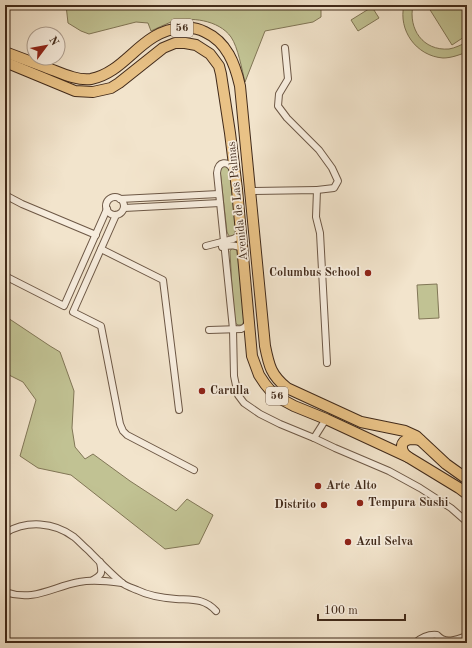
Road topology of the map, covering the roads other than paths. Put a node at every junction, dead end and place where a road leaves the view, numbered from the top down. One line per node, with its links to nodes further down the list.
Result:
1 (285, 48): 5 (street)
2 (5, 52): 6 (main road, Avenida de Las Palmas / 56)
3 (5, 62): 4 (main road, Avenida de Las Palmas / 56)
4 (235, 178): 7 (street); 14 (main road, Avenida de Las Palmas / 56)
5 (317, 190): 6 (street); 24 (street)
6 (250, 191): 28 (main road, Avenida de Las Palmas / 56)
7 (219, 194): 9 (street); 10 (street)
8 (5, 196): 15 (street)
9 (120, 199): 11 (street); 12 (street)
10 (220, 203): 11 (street); 16 (street)
11 (124, 208): 13 (street)
12 (107, 209): 13 (street); 15 (street)
13 (116, 215): 18 (street)
14 (240, 231): 16 (street); 19 (main road, Avenida de Las Palmas / 56)
15 (96, 235): 20 (street)
16 (224, 244): 17 (street); 19 (street); 22 (street)
17 (207, 248)
18 (101, 249): 25 (street); 30 (street)
19 (243, 250): 21 (main road, Avenida de Las Palmas / 56)
20 (5, 276)
21 (249, 318): 22 (street); 26 (main road, Avenida de Las Palmas / 56)
22 (233, 329): 23 (street); 27 (street)
23 (209, 330)
24 (327, 363)
25 (179, 410)
26 (326, 419): 27 (street); 29 (main road, Avenida de Las Palmas / 56)
27 (314, 438): 33 (street)
28 (420, 440): 29 (main road); 31 (main road, Avenida de Las Palmas / 56)
29 (408, 457): 32 (main road, Avenida de Las Palmas / 56)
30 (194, 470)
31 (466, 478)
32 (467, 494)
33 (467, 522)
34 (5, 533): 35 (street)
35 (100, 562): 36 (street); 37 (street)
36 (92, 581): 37 (street); 38 (street)
37 (122, 583): 39 (street)
38 (5, 592)
39 (216, 611)
40 (467, 636): 41 (street)
41 (415, 643)

